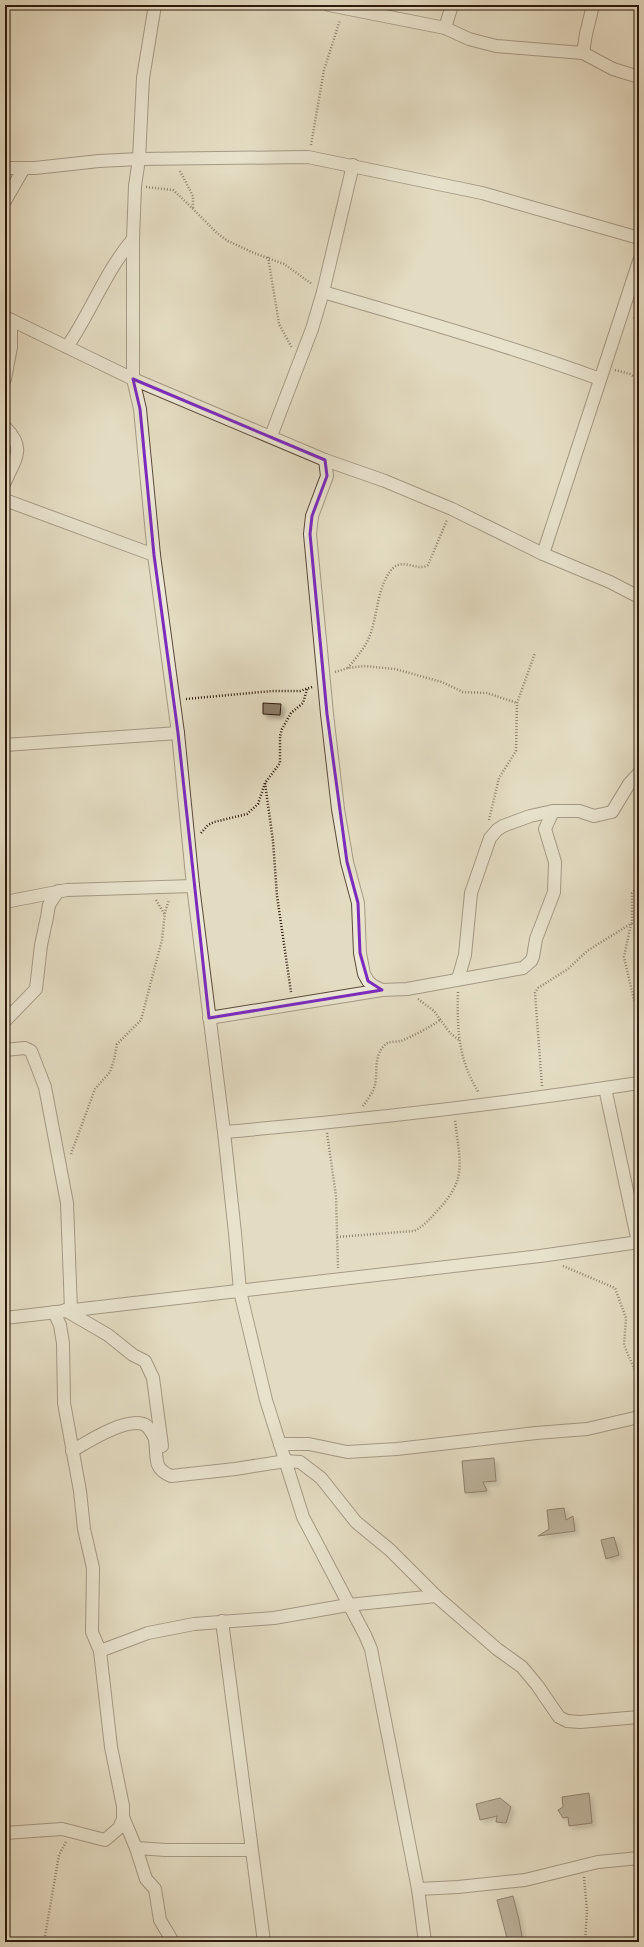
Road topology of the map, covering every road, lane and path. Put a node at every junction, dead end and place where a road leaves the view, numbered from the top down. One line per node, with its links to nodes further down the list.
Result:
1 (155, 5): 11 (street)
2 (329, 5): 5 (street)
3 (452, 5): 6 (street)
4 (593, 5): 7 (street)
5 (347, 8): 6 (street); 9 (path)
6 (444, 28): 7 (street)
7 (583, 53): 8 (street)
8 (639, 77)
9 (308, 157): 10 (street); 12 (street)
10 (173, 158): 11 (street); 17 (path)
11 (139, 159): 14 (street); 15 (street)
12 (353, 165): 18 (street); 22 (street)
13 (5, 168): 14 (street)
14 (24, 168): 16 (street)
15 (135, 186): 17 (path); 19 (street)
16 (5, 201)
17 (192, 208): 20 (path)
18 (639, 238)
19 (133, 240): 24 (street); 28 (street)
20 (268, 257): 22 (path); 25 (path)
21 (639, 261): 26 (street)
22 (323, 292): 25 (street); 26 (street)
23 (8, 318): 24 (street); 27 (street)
24 (68, 347): 28 (street)
25 (300, 363): 31 (street)
26 (603, 373): 29 (path); 36 (street)
27 (5, 379)
28 (133, 380): 31 (street); 37 (street)
29 (639, 380)
30 (5, 427): 33 (street)
31 (271, 436): 32 (street)
32 (325, 460): 35 (street); 41 (street)
33 (5, 482)
34 (5, 500): 37 (street)
35 (452, 509): 36 (street); 40 (path)
36 (543, 554): 38 (street)
37 (154, 555): 43 (street)
38 (639, 596)
39 (535, 653): 44 (path)
40 (348, 668): 41 (path); 44 (path)
41 (323, 678): 42 (path); 60 (street)
42 (307, 689): 43 (path); 48 (path)
43 (174, 700): 45 (street)
44 (517, 702): 50 (path)
45 (178, 733): 46 (street); 51 (street)
46 (5, 745)
47 (639, 773): 49 (street)
48 (265, 783): 51 (path); 61 (path)
49 (553, 811): 50 (street); 58 (street)
50 (490, 838): 58 (street)
51 (190, 855): 53 (street)
52 (639, 856): 57 (path)
53 (192, 886): 54 (street); 63 (street)
54 (177, 887): 55 (street); 76 (path)
55 (58, 891): 56 (street); 65 (street)
56 (5, 902)
57 (631, 924): 62 (path); 70 (path)
58 (458, 979): 59 (street); 66 (path)
59 (404, 989): 60 (street); 64 (path)
60 (382, 990): 61 (street)
61 (293, 1005): 63 (street)
62 (639, 1007)
63 (209, 1018): 75 (street)
64 (441, 1019): 66 (path); 73 (path)
65 (5, 1021)
66 (460, 1041): 71 (path)
67 (5, 1050): 82 (street)
68 (639, 1083): 69 (street)
69 (605, 1088): 70 (street); 78 (street)
70 (543, 1097): 71 (street)
71 (493, 1104): 72 (street)
72 (454, 1109): 73 (street); 77 (path)
73 (355, 1120): 74 (street)
74 (326, 1123): 75 (street); 77 (path)
75 (224, 1132): 81 (street)
76 (70, 1156)
77 (337, 1237): 80 (path)
78 (638, 1242): 80 (street)
79 (560, 1265): 84 (path)
80 (339, 1279): 81 (street)
81 (240, 1291): 82 (street); 86 (street)
82 (64, 1311): 83 (street); 87 (street); 89 (street)
83 (5, 1318)
84 (639, 1380)
85 (639, 1416): 86 (street)
86 (280, 1444): 88 (street)
87 (72, 1451): 89 (street); 93 (street)
88 (286, 1461): 89 (street); 90 (street); 91 (street)
89 (161, 1472)
90 (436, 1596): 91 (street); 94 (street)
91 (348, 1605): 92 (street); 102 (street)
92 (222, 1621): 93 (street); 99 (street)
93 (100, 1651): 95 (street)
94 (639, 1717)
95 (123, 1817): 96 (street); 98 (street)
96 (77, 1831): 97 (street); 103 (path)
97 (5, 1834)
98 (136, 1848): 99 (street); 104 (street)
99 (251, 1850): 105 (street)
100 (639, 1858): 101 (street)
101 (584, 1866): 102 (street); 107 (path)
102 (418, 1889): 106 (street)
103 (44, 1942)
104 (173, 1942)
105 (264, 1942)
106 (426, 1942)
107 (585, 1942)

